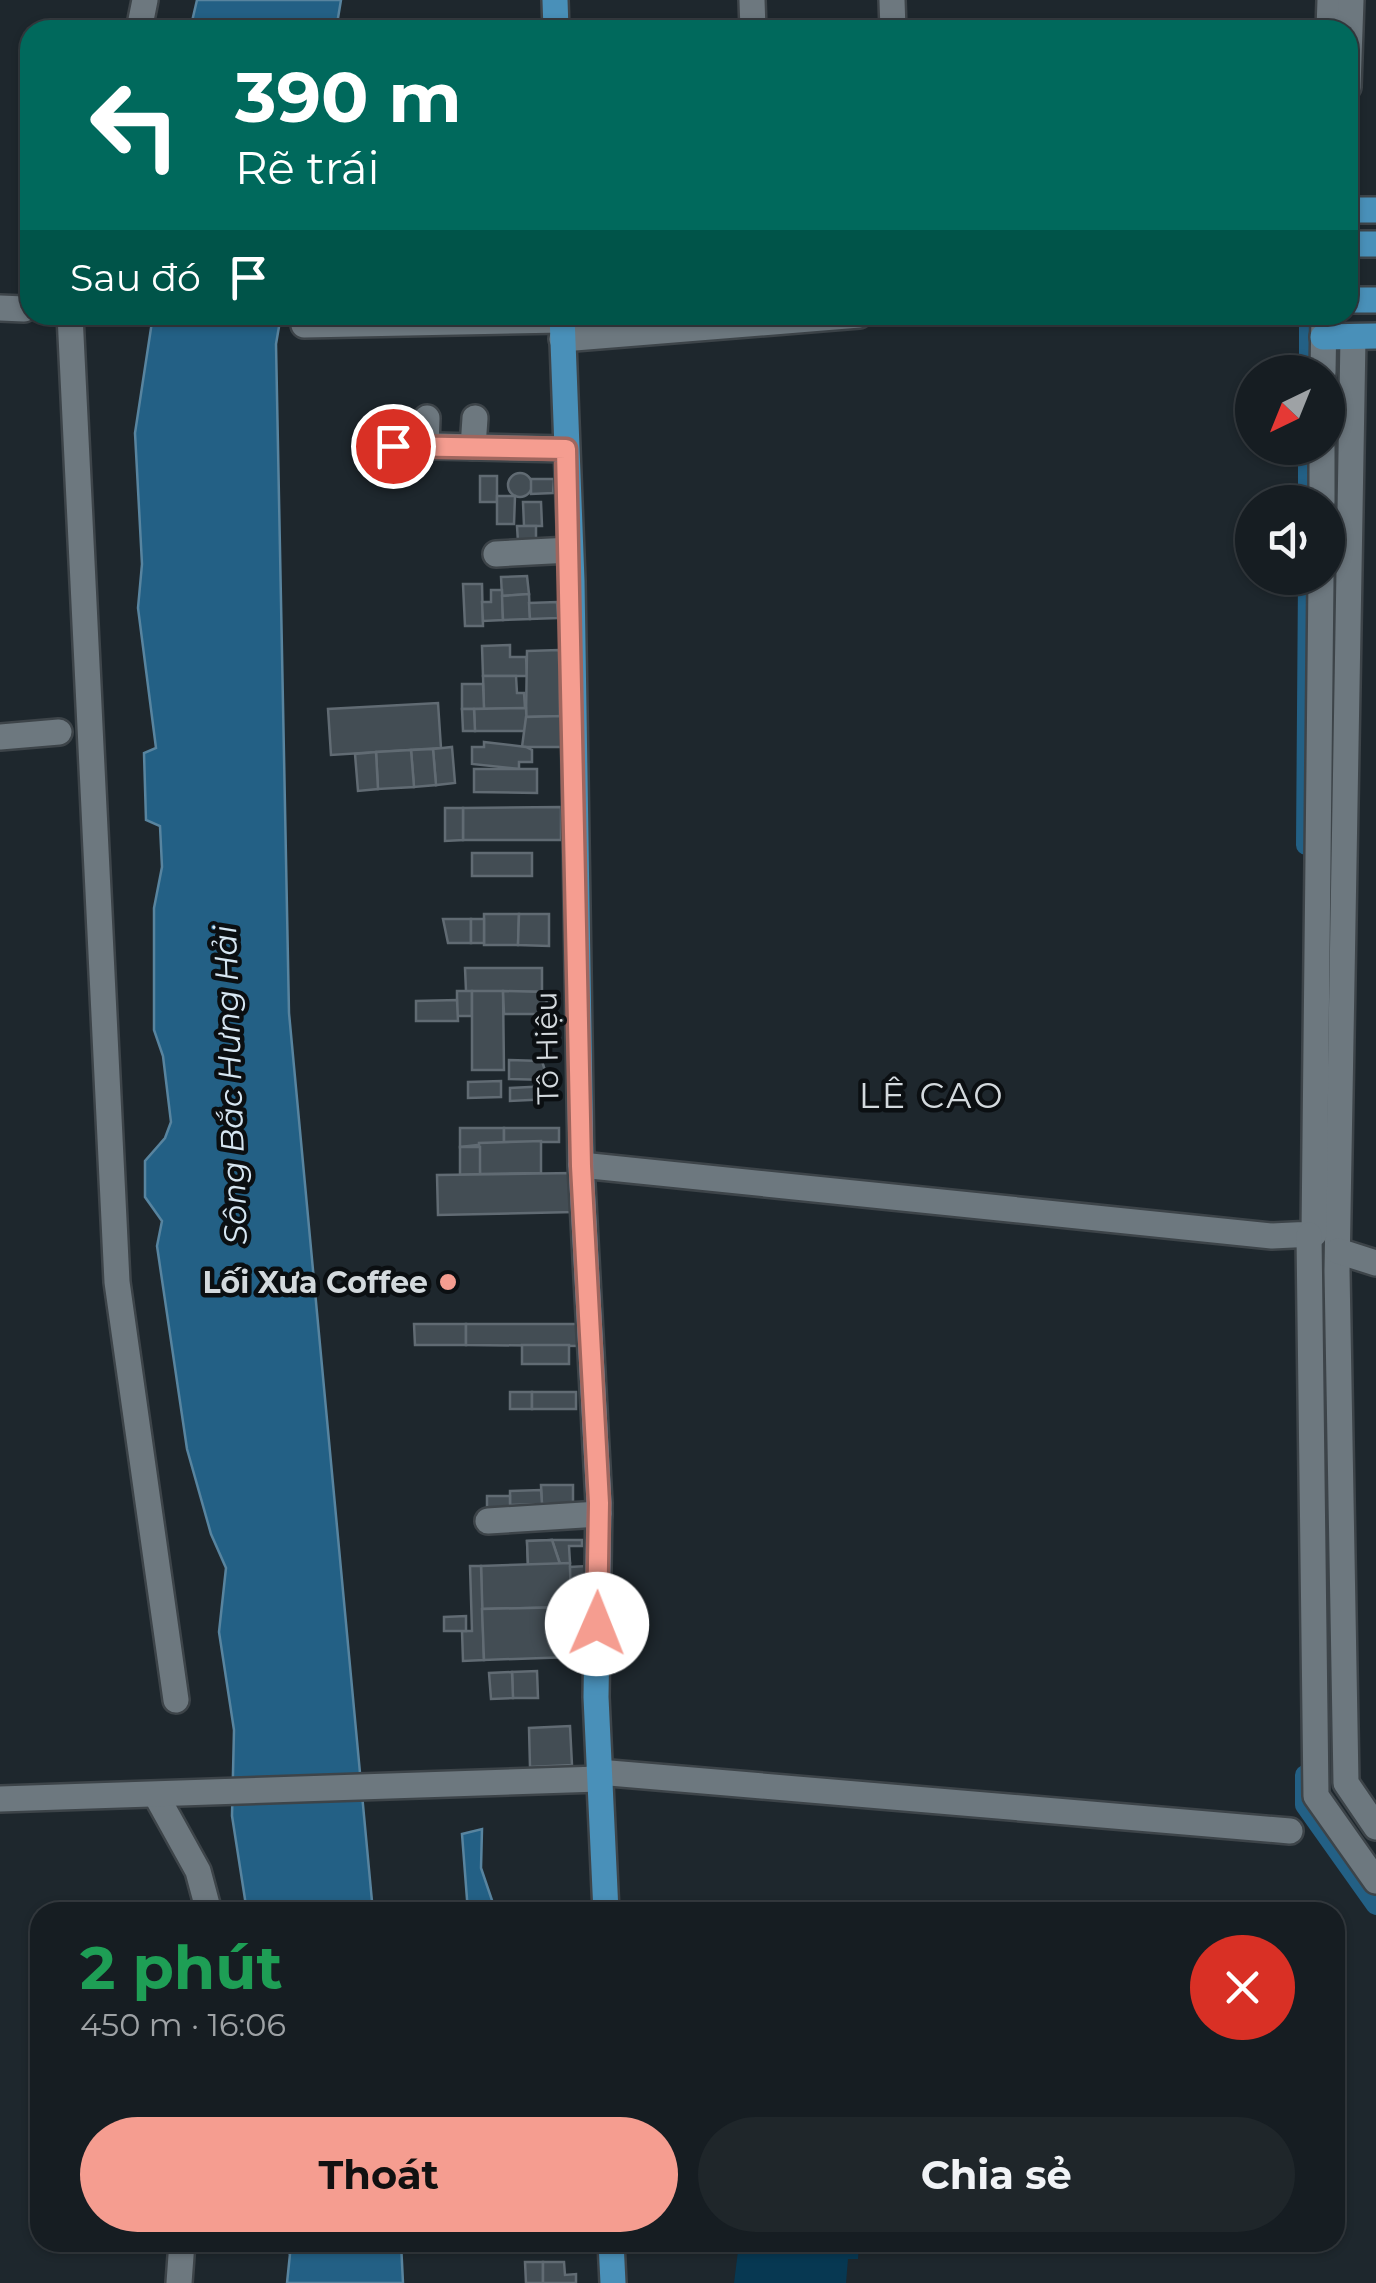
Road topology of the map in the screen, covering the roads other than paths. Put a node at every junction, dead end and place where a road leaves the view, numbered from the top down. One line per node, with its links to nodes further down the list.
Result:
1 (70, 325): 24 (street)
2 (304, 325): 3 (street)
3 (562, 325): 12 (main road, Tô Hiệu)
4 (1324, 326): 5 (main road); 6 (street)
5 (1365, 336): 19 (street)
6 (1323, 355)
7 (427, 418): 10 (street)
8 (475, 418): 11 (street)
9 (393, 446): 10 (street)
10 (426, 446): 11 (street)
11 (472, 447): 12 (street)
12 (566, 449): 13 (main road, Tô Hiệu)
13 (570, 550): 14 (street); 18 (main road, Tô Hiệu)
14 (496, 554)
15 (1321, 595): 19 (street)
16 (59, 732): 17 (street)
17 (0, 737)
18 (581, 1166): 19 (street); 22 (main road, Tô Hiệu)
19 (1320, 1222): 20 (street); 30 (street)
20 (1338, 1251): 21 (street); 28 (street)
21 (1376, 1263)
22 (600, 1514): 23 (street); 25 (main road, Tô Hiệu)
23 (488, 1521)
24 (176, 1700)
25 (598, 1775): 26 (street); 29 (street); 32 (main road, Tô Hiệu)
26 (157, 1797): 27 (street); 31 (street)
27 (0, 1800)
28 (1376, 1827)
29 (1290, 1831)
30 (1376, 1882)
31 (206, 1902)
32 (605, 1902)
33 (181, 2252): 35 (street)
34 (611, 2252): 36 (main road)
35 (179, 2283)
36 (613, 2283)

